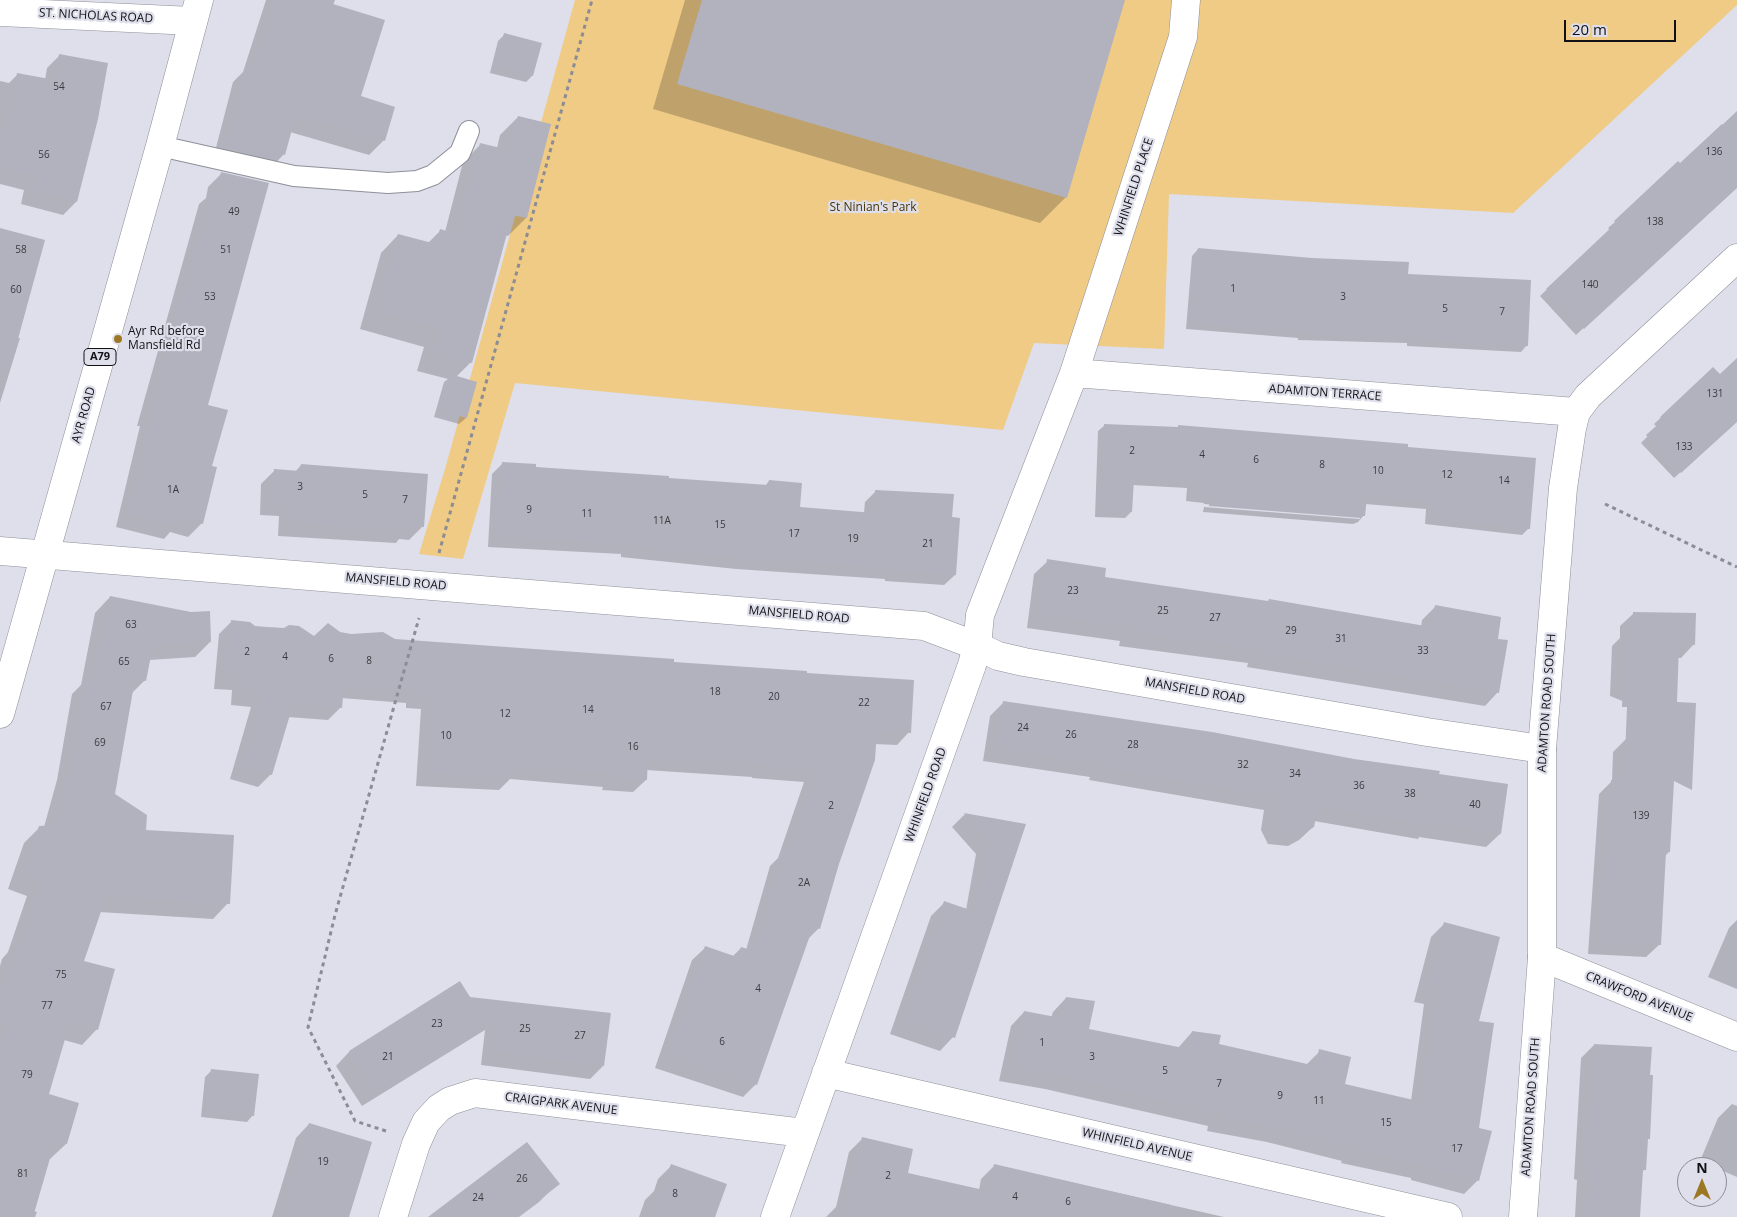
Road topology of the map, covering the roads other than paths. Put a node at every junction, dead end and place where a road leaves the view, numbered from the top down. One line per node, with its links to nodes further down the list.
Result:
1 (1186, 0): 7 (street, WHINFIELD PLACE)
2 (196, 10): 3 (street, ST. NICHOLAS ROAD); 5 (street, AYR ROAD / A79)
3 (0, 12)
4 (468, 131): 5 (lane)
5 (160, 146): 10 (street, AYR ROAD / A79)
6 (1737, 258): 8 (street, ADAMTON ROAD SOUTH)
7 (1074, 373): 8 (street, ADAMTON TERRACE); 11 (street, WHINFIELD ROAD)
8 (1576, 412): 13 (street, ADAMTON ROAD SOUTH)
9 (0, 551): 10 (street, MANSFIELD ROAD)
10 (45, 556): 11 (street, MANSFIELD ROAD); 12 (street, AYR ROAD / A79)
11 (977, 646): 13 (street, MANSFIELD ROAD); 16 (street, WHINFIELD ROAD)
12 (0, 714)
13 (1542, 749): 14 (street, ADAMTON ROAD SOUTH)
14 (1542, 957): 15 (street, CRAWFORD AVENUE); 21 (street, ADAMTON ROAD SOUTH)
15 (1737, 1037)
16 (826, 1073): 17 (street, WHINFIELD ROAD); 20 (street, WHINFIELD AVENUE)
17 (804, 1133): 18 (street, CRAIGPARK AVENUE); 19 (street, WHINFIELD ROAD)
18 (393, 1217)
19 (775, 1217)
20 (1448, 1217)
21 (1524, 1217)

